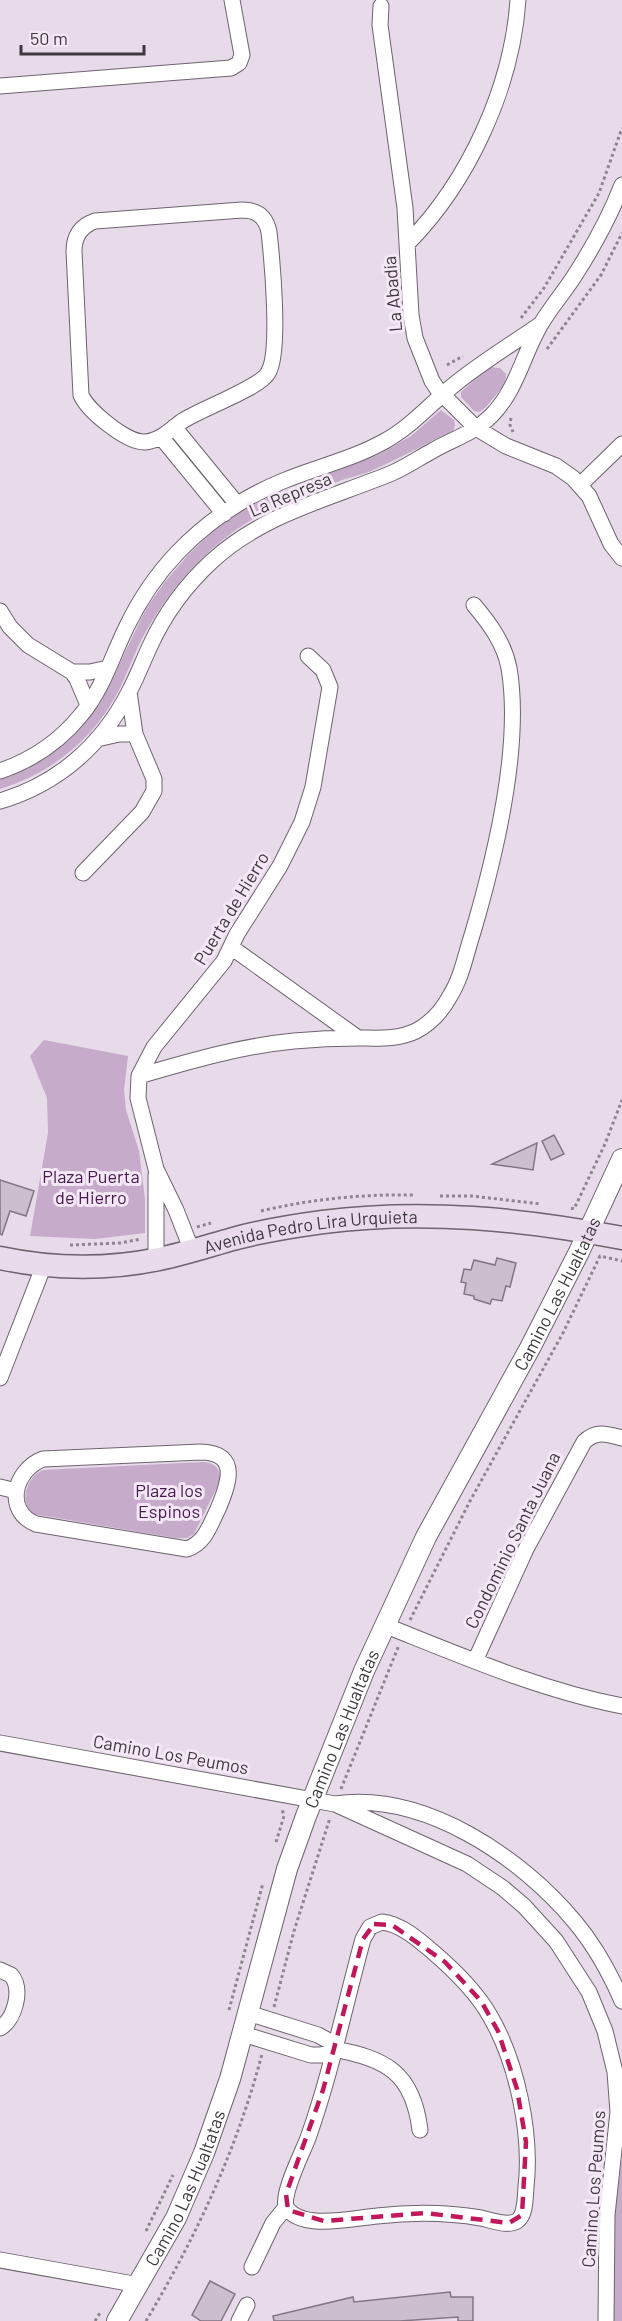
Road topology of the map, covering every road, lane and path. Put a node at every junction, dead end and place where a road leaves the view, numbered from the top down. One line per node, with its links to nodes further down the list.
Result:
1 (232, 0): 4 (street)
2 (518, 0): 8 (street)
3 (382, 2): 8 (street, La Abadía)
4 (0, 86)
5 (622, 128): 9 (path)
6 (622, 185): 10 (street, La Represa)
7 (622, 233): 12 (path)
8 (408, 243): 14 (street, La Abadía)
9 (514, 324)
10 (541, 324): 14 (street, La Represa); 17 (street, La Represa)
11 (470, 352): 13 (path)
12 (543, 355)
13 (447, 365)
14 (442, 394): 17 (street, La Abadía); 22 (street, La Represa)
15 (516, 409): 19 (path)
16 (174, 427): 18 (street); 18 (street); 22 (street)
17 (476, 428): 21 (street, La Abadía); 30 (street, La Represa)
18 (161, 436): 23 (street)
19 (519, 437)
20 (622, 444): 21 (street)
21 (580, 485): 24 (street, La Abadía)
22 (237, 504): 23 (street, La Represa)
23 (224, 514): 28 (street, La Represa)
24 (622, 558)
25 (474, 605): 38 (street)
26 (0, 611): 29 (street)
27 (308, 656): 37 (street, Puerta de Hierro)
28 (108, 668): 29 (street); 31 (street, La Represa)
29 (72, 672): 31 (street)
30 (129, 692): 32 (street); 33 (street, La Represa)
31 (88, 705): 34 (street, La Represa)
32 (135, 734): 33 (street); 36 (street)
33 (97, 740): 35 (street, La Represa)
34 (0, 771)
35 (0, 801)
36 (83, 873)
37 (231, 947): 38 (street); 39 (street, Puerta de Hierro)
38 (358, 1038): 39 (street)
39 (139, 1076): 42 (street, Puerta de Hierro)
40 (622, 1100): 43 (path)
41 (622, 1159): 44 (street, Camino Las Hualtatas)
42 (156, 1169): 45 (street, Puerta de Hierro); 48 (street, Puerta de Hierro)
43 (574, 1209)
44 (588, 1232): 46 (main road, Avenida Pedro Lira Urquieta); 48 (main road, Avenida Pedro Lira Urquieta); 57 (street, Camino Las Hualtatas)
45 (156, 1237): 47 (path); 50 (street, Puerta de Hierro)
46 (622, 1238)
47 (64, 1245)
48 (192, 1251): 50 (main road, Avenida Pedro Lira Urquieta)
49 (0, 1258): 52 (main road, Avenida Pedro Lira Urquieta)
50 (156, 1260): 52 (main road, Avenida Pedro Lira Urquieta)
51 (622, 1261): 58 (path)
52 (44, 1265): 53 (street)
53 (0, 1378)
54 (622, 1438): 59 (street, Condominio Santa Juana)
55 (0, 1487): 56 (street)
56 (16, 1491): 56 (street)
57 (384, 1625): 58 (street); 62 (street, Camino Las Hualtatas)
58 (404, 1633): 59 (street); 63 (path)
59 (475, 1661): 60 (street)
60 (622, 1706)
61 (0, 1743): 62 (street, Camino Los Peumos)
62 (313, 1800): 63 (street, Camino Los Peumos); 71 (street, Camino Las Hualtatas)
63 (335, 1804): 70 (street, Camino Los Peumos); 76 (street, Camino Los Peumos)
64 (280, 1808): 67 (path)
65 (329, 1821): 66 (path)
66 (339, 1824)
67 (274, 1849)
68 (263, 1882): 72 (path)
69 (0, 1970): 73 (street)
70 (622, 2001)
71 (248, 2013): 74 (street, Camino Las Hualtatas); 75 (street)
72 (227, 2016)
73 (0, 2028)
74 (243, 2034): 75 (street); 83 (street, Camino Las Hualtatas)
75 (333, 2049): 77 (street); 79 (street); 79 (street)
76 (616, 2056): 87 (street, Camino Los Peumos)
77 (420, 2130)
78 (176, 2170): 80 (path)
79 (286, 2207): 82 (street)
80 (146, 2232)
81 (0, 2259): 83 (street)
82 (252, 2267)
83 (139, 2285): 85 (street, Camino Las Hualtatas)
84 (247, 2305): 86 (street)
85 (117, 2321)
86 (240, 2321)
87 (606, 2321)

